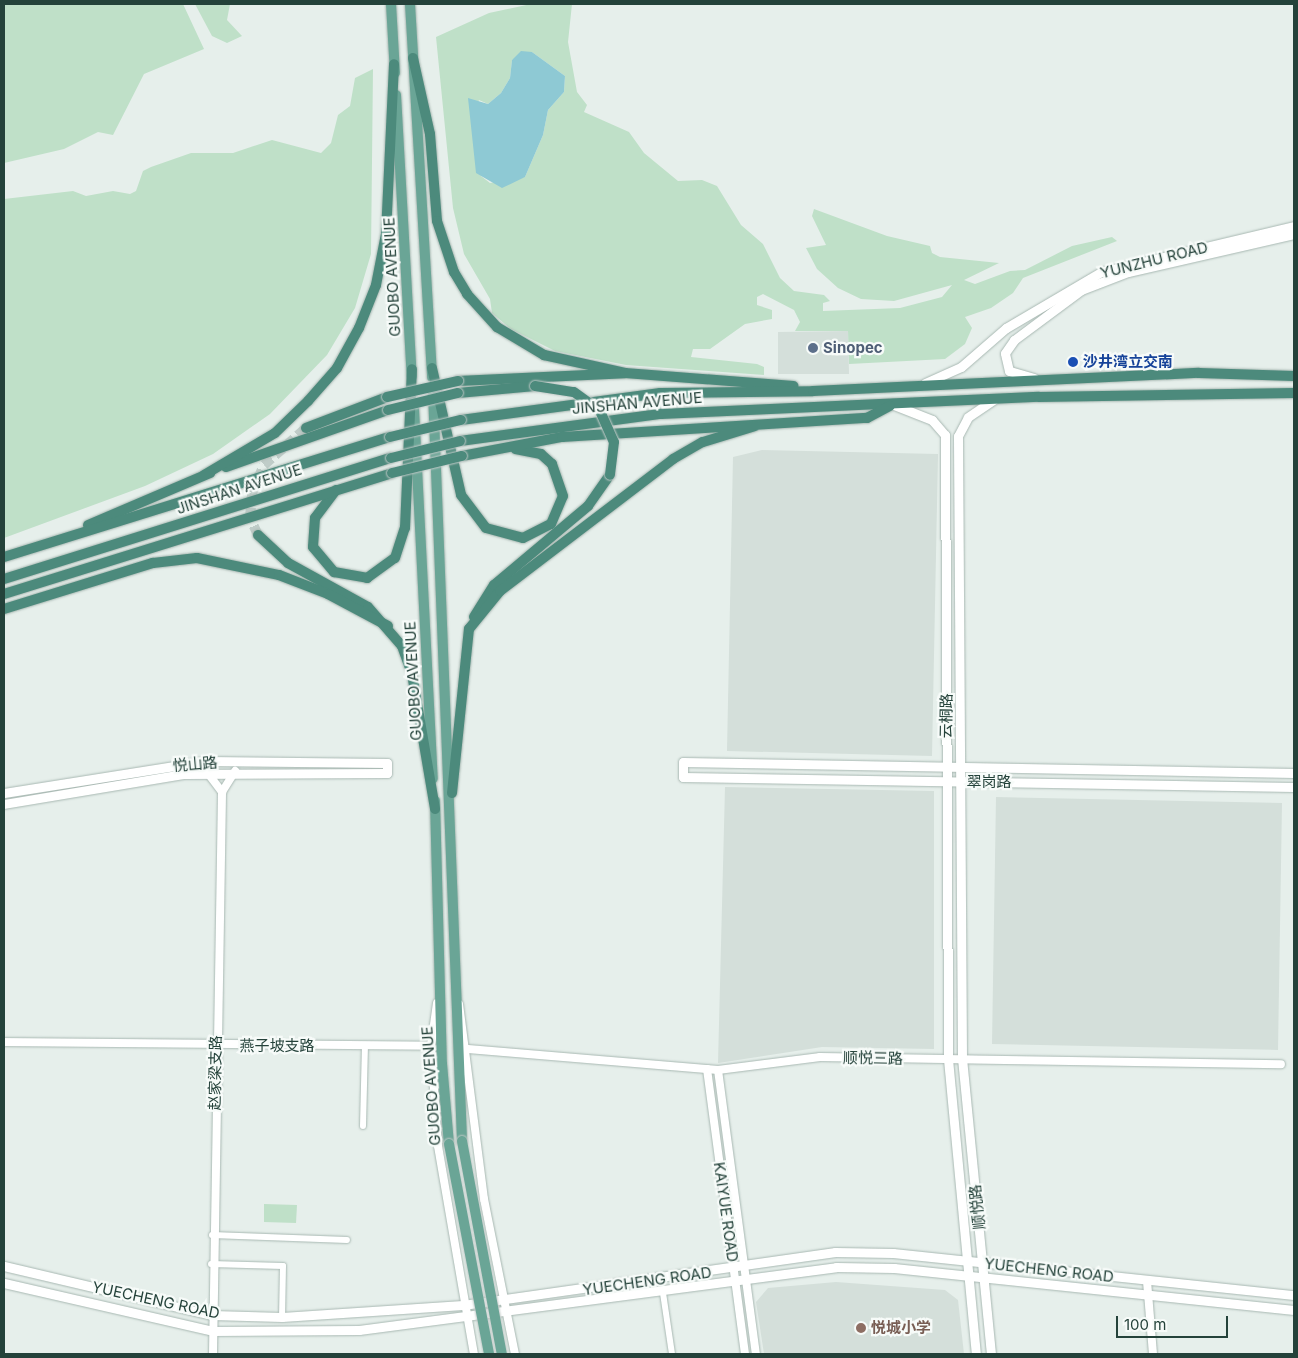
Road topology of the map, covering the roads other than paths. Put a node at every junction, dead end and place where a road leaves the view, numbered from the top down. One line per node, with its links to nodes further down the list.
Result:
1 (391, 4): 4 (main road, GUOBO AVENUE)
2 (410, 4): 3 (main road, GUOBO AVENUE)
3 (413, 58): 7 (main road, GUOBO AVENUE); 9 (highway)
4 (394, 64): 8 (main road, GUOBO AVENUE); 20 (highway)
5 (1294, 226): 12 (main road, YUNZHU ROAD)
6 (1294, 234): 11 (main road, YUNZHU ROAD)
7 (432, 368): 19 (highway); 40 (main road, GUOBO AVENUE)
8 (412, 369): 21 (highway); 42 (main road, GUOBO AVENUE)
9 (626, 373): 13 (highway); 18 (highway, bridge)
10 (1294, 376): 11 (highway, JINSHAN AVENUE)
11 (1034, 378): 12 (highway, JINSHAN AVENUE)
12 (925, 383): 13 (highway, JINSHAN AVENUE)
13 (838, 389): 23 (highway, JINSHAN AVENUE, bridge)
14 (1294, 393): 15 (highway, JINSHAN AVENUE)
15 (996, 398): 16 (highway, JINSHAN AVENUE); 31 (main road, 云桐路)
16 (893, 404): 17 (highway); 25 (highway, JINSHAN AVENUE, bridge); 30 (main road, 云桐路)
17 (755, 426): 19 (highway); 29 (highway)
18 (306, 428)
19 (504, 448): 21 (highway, bridge)
20 (204, 475): 23 (highway); 29 (highway, bridge)
21 (337, 490): 26 (highway)
22 (258, 536): 28 (highway)
23 (51, 542): 24 (highway, JINSHAN AVENUE)
24 (4, 558)
25 (4, 579)
26 (4, 594)
27 (4, 609): 28 (highway)
28 (388, 626): 42 (highway)
29 (469, 629): 40 (highway)
30 (946, 767): 31 (main road, 翠岗路); 35 (main road, 云桐路); 35 (main road, 翠岗路)
31 (958, 768): 34 (main road, 翠岗路); 36 (main road, 云桐路)
32 (235, 771): 33 (main road, 悦山路); 38 (street); 39 (main road, 悦山路)
33 (207, 772): 38 (street); 41 (main road, 悦山路)
34 (1294, 773)
35 (946, 782): 36 (main road, 翠岗路); 50 (main road, 云桐路)
36 (959, 782): 37 (main road, 翠岗路); 51 (main road, 云桐路)
37 (1294, 787)
38 (222, 792): 46 (street, 赵家梁支路)
39 (4, 793)
40 (452, 793): 44 (main road, GUOBO AVENUE)
41 (4, 804)
42 (435, 809): 43 (main road, GUOBO AVENUE)
43 (439, 984): 48 (street); 83 (main road, GUOBO AVENUE, bridge)
44 (454, 986): 49 (street); 84 (main road, GUOBO AVENUE, bridge)
45 (4, 1042): 46 (street, 燕子坡支路)
46 (215, 1046): 47 (street, 燕子坡支路); 56 (street, 赵家梁支路)
47 (366, 1046): 48 (street, 燕子坡支路); 55 (street)
48 (431, 1046): 74 (street)
49 (468, 1049): 53 (street, 顺悦三路); 73 (street)
50 (948, 1059): 51 (street, 顺悦三路); 54 (street, 顺悦三路); 58 (main road, 顺悦路)
51 (962, 1059): 52 (street, 顺悦三路); 59 (main road, 顺悦路)
52 (1281, 1064)
53 (707, 1069): 54 (street, 顺悦三路); 63 (street, KAIYUE ROAD)
54 (718, 1070): 62 (street, KAIYUE ROAD)
55 (363, 1126)
56 (212, 1235): 57 (street); 60 (street, 赵家梁支路)
57 (347, 1240)
58 (968, 1261): 59 (main road, YUECHENG ROAD); 62 (main road, YUECHENG ROAD); 64 (main road, 顺悦路)
59 (982, 1262): 65 (main road, 顺悦路); 66 (main road, YUECHENG ROAD)
60 (211, 1264): 77 (street, 赵家梁支路); 78 (street)
61 (4, 1266): 77 (main road, YUECHENG ROAD)
62 (744, 1268): 63 (main road, YUECHENG ROAD); 67 (street, KAIYUE ROAD)
63 (734, 1269): 69 (street, KAIYUE ROAD); 73 (main road, YUECHENG ROAD)
64 (969, 1277): 65 (main road, YUECHENG ROAD); 67 (main road, YUECHENG ROAD); 89 (main road, 顺悦路)
65 (984, 1278): 72 (main road, YUECHENG ROAD); 90 (main road, 顺悦路)
66 (1147, 1281): 71 (main road, YUECHENG ROAD); 72 (street)
67 (746, 1282): 69 (main road, YUECHENG ROAD); 88 (street, KAIYUE ROAD)
68 (4, 1283): 80 (main road, YUECHENG ROAD)
69 (736, 1283): 70 (main road, YUECHENG ROAD); 87 (street, KAIYUE ROAD)
70 (663, 1293): 76 (main road, YUECHENG ROAD); 86 (street)
71 (1294, 1295)
72 (1148, 1298): 75 (main road, YUECHENG ROAD); 91 (street)
73 (504, 1300): 74 (main road, YUECHENG ROAD); 76 (street)
74 (463, 1305): 78 (main road, YUECHENG ROAD); 79 (street)
75 (1294, 1310)
76 (507, 1314): 79 (main road, YUECHENG ROAD); 85 (street)
77 (212, 1315): 78 (main road, YUECHENG ROAD); 80 (street, 赵家梁支路)
78 (282, 1317)
79 (466, 1318): 80 (main road, YUECHENG ROAD); 82 (street)
80 (213, 1331): 81 (street, 赵家梁支路)
81 (213, 1354)
82 (474, 1354)
83 (489, 1354)
84 (502, 1354)
85 (515, 1354)
86 (672, 1354)
87 (746, 1354)
88 (756, 1354)
89 (976, 1354)
90 (991, 1354)
91 (1153, 1354)

